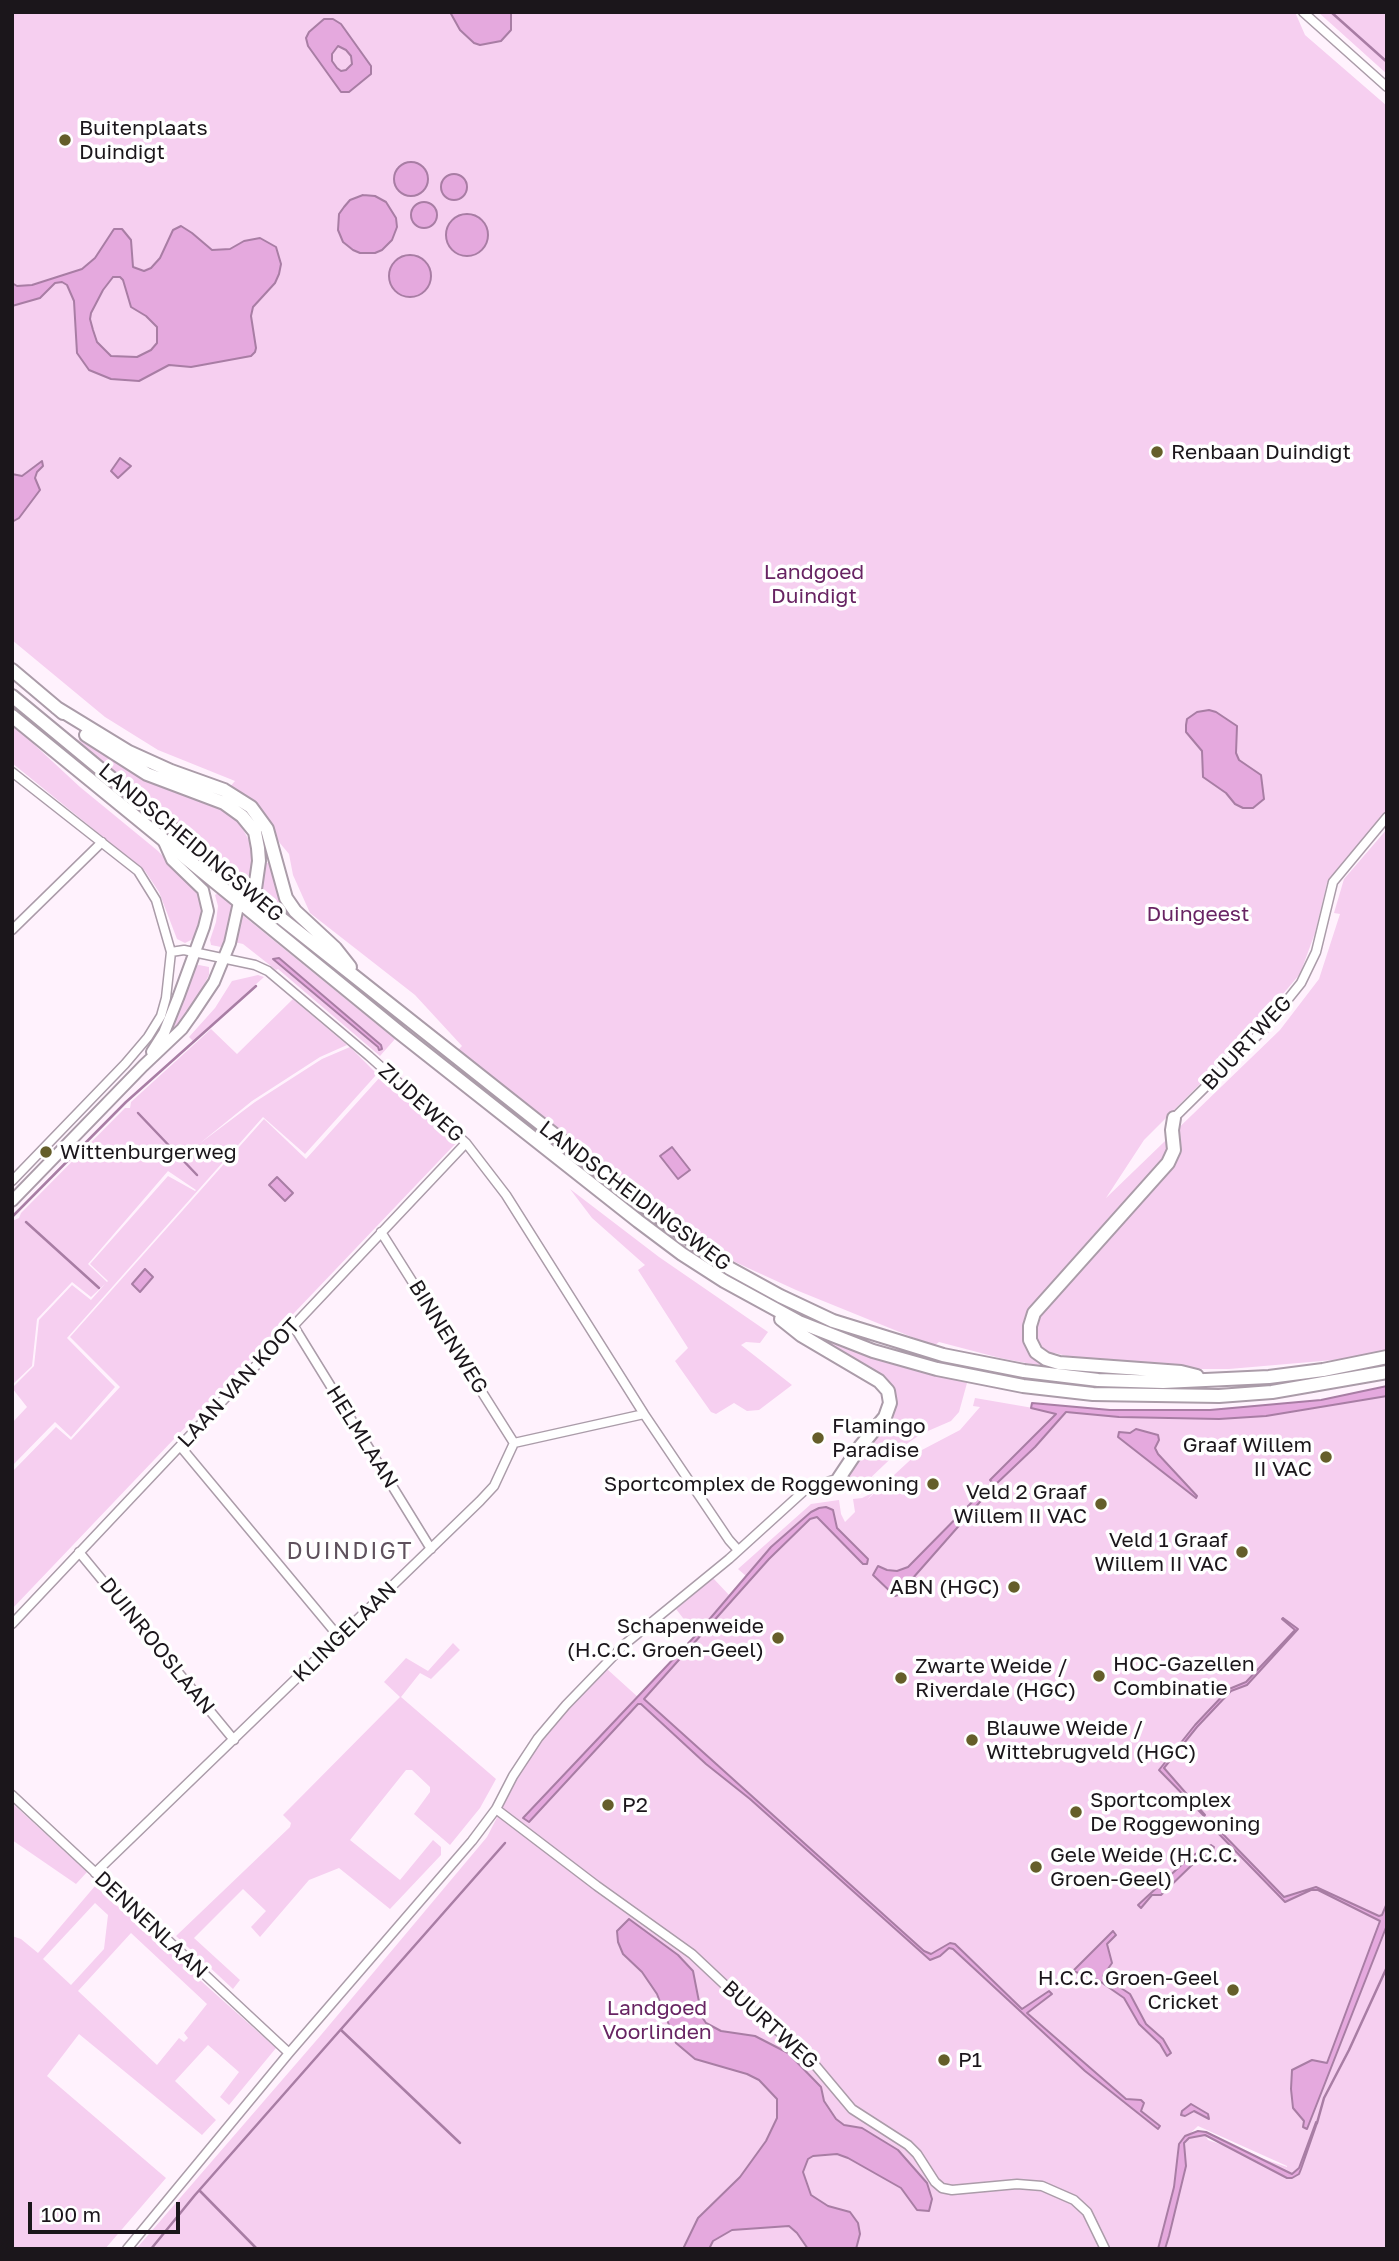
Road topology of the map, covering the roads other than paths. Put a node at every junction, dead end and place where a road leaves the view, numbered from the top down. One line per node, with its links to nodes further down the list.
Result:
1 (1303, 12): 2 (street)
2 (1387, 88)
3 (12, 670): 5 (main road)
4 (12, 696): 11 (main road, LANDSCHEIDINGSWEG)
5 (57, 708): 12 (main road); 19 (main road)
6 (12, 716): 10 (main road, LANDSCHEIDINGSWEG)
7 (12, 772): 9 (street)
8 (1387, 817): 21 (street, BUURTWEG)
9 (102, 842): 15 (street); 16 (street)
10 (164, 842): 13 (main road, LANDSCHEIDINGSWEG); 17 (street)
11 (234, 880): 12 (main road, LANDSCHEIDINGSWEG); 13 (street)
12 (253, 896): 14 (main road); 19 (main road, LANDSCHEIDINGSWEG)
13 (239, 902): 14 (main road, LANDSCHEIDINGSWEG); 18 (street)
14 (255, 916): 26 (main road, LANDSCHEIDINGSWEG)
15 (12, 930)
16 (171, 952): 17 (street, ZIJDEWEG); 23 (street)
17 (195, 952): 18 (street, ZIJDEWEG); 20 (street)
18 (224, 958): 20 (street); 22 (street, ZIJDEWEG)
19 (363, 985): 30 (main road, LANDSCHEIDINGSWEG)
20 (143, 1066): 24 (street)
21 (1174, 1118): 30 (main road)
22 (466, 1143): 25 (street, LAAN VAN KOOT); 31 (street, ZIJDEWEG)
23 (12, 1181)
24 (12, 1201)
25 (382, 1232): 27 (street, LAAN VAN KOOT); 32 (street, BINNENWEG)
26 (762, 1304): 29 (main road, LANDSCHEIDINGSWEG); 34 (main road)
27 (293, 1325): 33 (street, LAAN VAN KOOT); 35 (street, HELMLAAN)
28 (1387, 1357): 30 (main road, LANDSCHEIDINGSWEG)
29 (1387, 1372)
30 (1215, 1381)
31 (644, 1414): 32 (street); 36 (street, ZIJDEWEG)
32 (514, 1443): 35 (street, KLINGELAAN)
33 (180, 1446): 37 (street, LAAN VAN KOOT); 39 (street)
34 (839, 1478): 36 (street)
35 (431, 1549): 39 (street, KLINGELAAN)
36 (738, 1550): 42 (street)
37 (79, 1552): 38 (street, LAAN VAN KOOT); 40 (street, DUINROOSLAAN)
38 (12, 1624)
39 (339, 1637): 40 (street, KLINGELAAN)
40 (234, 1740): 43 (street, KLINGELAAN)
41 (12, 1796): 43 (street, DENNENLAAN)
42 (496, 1809): 44 (street); 46 (street, BUURTWEG)
43 (95, 1872): 44 (street, DENNENLAAN)
44 (289, 2053): 45 (street)
45 (127, 2249)
46 (1105, 2249)

